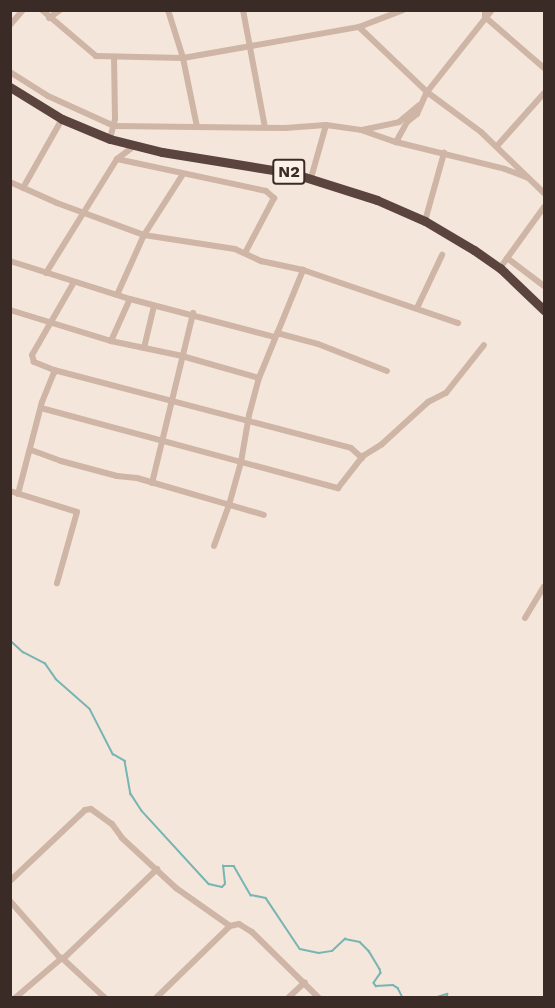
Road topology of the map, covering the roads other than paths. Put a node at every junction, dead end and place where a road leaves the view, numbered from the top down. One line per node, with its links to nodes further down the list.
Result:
1 (23, 10): 10 (street)
2 (42, 10): 9 (street)
3 (60, 10): 9 (street)
4 (168, 10): 14 (street)
5 (243, 10): 12 (street)
6 (403, 10): 11 (street)
7 (492, 10): 8 (street)
8 (485, 14): 15 (street); 18 (street)
9 (49, 18): 13 (street)
10 (10, 25)
11 (359, 27): 12 (street); 18 (street)
12 (250, 47): 14 (street); 25 (street)
13 (114, 58): 14 (street); 23 (street)
14 (183, 58): 24 (street)
15 (544, 68)
16 (10, 72): 23 (street)
17 (10, 87): 20 (highway, N2)
18 (427, 92): 21 (street); 30 (street)
19 (544, 93): 30 (street)
20 (62, 119): 27 (highway, N2); 37 (street)
21 (406, 121): 26 (street); 28 (street)
22 (326, 125): 25 (street); 26 (street); 34 (street)
23 (114, 126): 24 (street); 27 (street)
24 (197, 127): 25 (street)
25 (265, 127)
26 (361, 130): 28 (street)
27 (110, 139): 29 (highway, N2)
28 (396, 142): 31 (street)
29 (134, 146): 32 (street); 34 (highway, N2)
30 (497, 146): 35 (street)
31 (444, 153): 35 (street); 41 (street)
32 (117, 159): 33 (street); 40 (street)
33 (183, 174): 42 (street); 43 (street)
34 (311, 178): 41 (highway, N2)
35 (528, 178): 38 (street)
36 (10, 182): 37 (street)
37 (23, 188): 40 (street)
38 (544, 193)
39 (544, 207): 45 (street)
40 (84, 212): 42 (street); 49 (street)
41 (425, 221): 47 (highway, N2)
42 (144, 235): 43 (street); 52 (street)
43 (245, 253): 48 (street)
44 (442, 255): 55 (street)
45 (507, 258): 47 (street); 51 (street)
46 (11, 262): 49 (street)
47 (500, 268): 57 (highway, N2)
48 (303, 270): 55 (street); 61 (street)
49 (46, 273): 50 (street)
50 (74, 282): 52 (street); 60 (street)
51 (544, 286)
52 (117, 295): 53 (street)
53 (130, 299): 54 (street); 62 (street)
54 (154, 306): 58 (street); 64 (street)
55 (417, 308): 59 (street)
56 (10, 310): 60 (street)
57 (544, 310)
58 (193, 313): 61 (street); 65 (street)
59 (458, 323)
60 (51, 324): 62 (street); 66 (street)
61 (276, 335): 67 (street); 68 (street)
62 (111, 341): 64 (street)
63 (484, 345): 74 (street)
64 (144, 348): 65 (street)
65 (182, 356): 68 (street); 69 (street)
66 (54, 370): 69 (street); 70 (street)
67 (387, 371)
68 (260, 378): 71 (street)
69 (172, 399): 71 (street); 72 (street)
70 (41, 408): 72 (street); 73 (street)
71 (249, 420): 74 (street); 75 (street)
72 (163, 441): 75 (street); 76 (street)
73 (31, 450): 76 (street); 78 (street)
74 (362, 458): 75 (street)
75 (241, 462): 79 (street)
76 (152, 483): 79 (street)
77 (10, 491): 78 (street)
78 (18, 494): 82 (street)
79 (229, 505): 80 (street); 81 (street)
80 (264, 515)
81 (214, 546)
82 (57, 583)
83 (544, 586): 84 (street)
84 (525, 618)
85 (157, 869): 86 (street); 88 (street); 89 (street)
86 (10, 881)
87 (10, 901): 89 (street)
88 (230, 926): 90 (street); 93 (street)
89 (62, 958): 91 (street); 92 (street)
90 (305, 982): 94 (street); 95 (street)
91 (15, 998)
92 (105, 998)
93 (156, 998)
94 (288, 998)
95 (319, 998)

